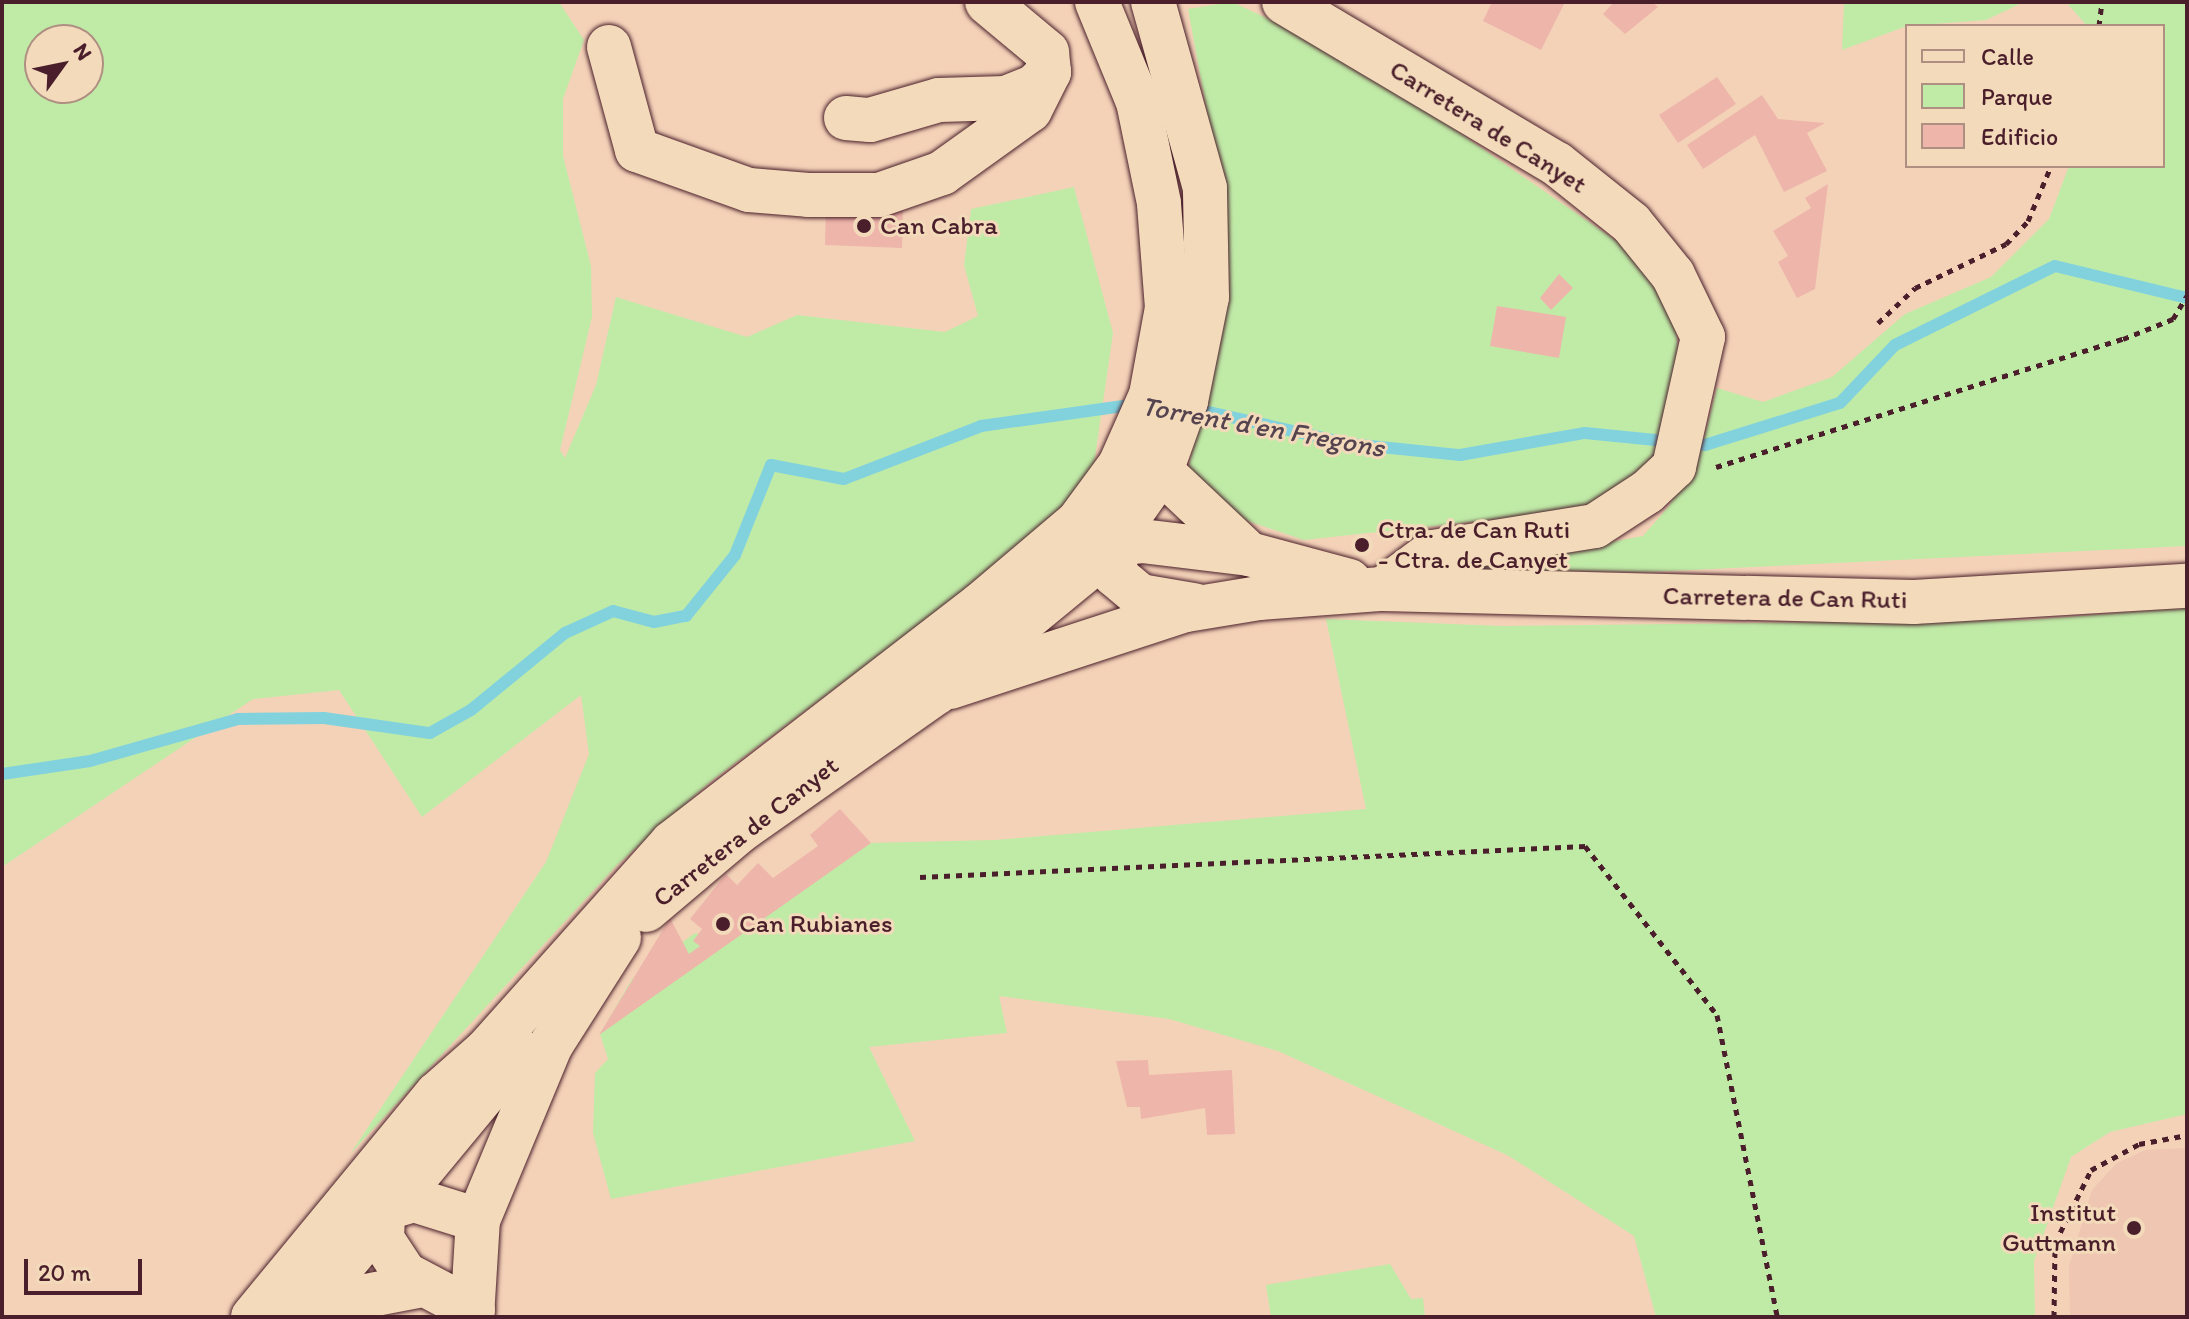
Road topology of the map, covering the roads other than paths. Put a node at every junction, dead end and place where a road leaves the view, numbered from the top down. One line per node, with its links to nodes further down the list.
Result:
1 (987, 2): 6 (street)
2 (1097, 2): 8 (street)
3 (1153, 2): 8 (street)
4 (1284, 2): 13 (street, Carretera de Canyet)
5 (609, 47): 6 (street)
6 (1049, 72): 7 (street)
7 (846, 118)
8 (1187, 301): 9 (street)
9 (1141, 468): 10 (street, Carretera de Canyet); 11 (street); 15 (street)
10 (1115, 543): 11 (street, Carretera de Can Ruti); 14 (street); 15 (street, Carretera de Can Ruti); 16 (street, Carretera de Canyet)
11 (1249, 554): 13 (street, Carretera de Can Ruti)
12 (2187, 586): 13 (street, Carretera de Can Ruti)
13 (1383, 589): 14 (street, Carretera de Can Ruti)
14 (1209, 606): 16 (street)
15 (879, 690): 18 (street, Carretera de Canyet)
16 (937, 692): 17 (street, Carretera de Canyet)
17 (619, 938): 19 (street, Carretera de Canyet); 20 (street)
18 (486, 1051): 19 (street); 23 (street, Carretera de Canyet)
19 (382, 1210): 20 (street); 21 (street); 24 (street); 25 (street, Carretera de Canyet)
20 (478, 1220): 22 (street)
21 (417, 1286): 22 (street); 25 (street)
22 (472, 1313)
23 (253, 1317)
24 (275, 1317)
25 (301, 1317)

